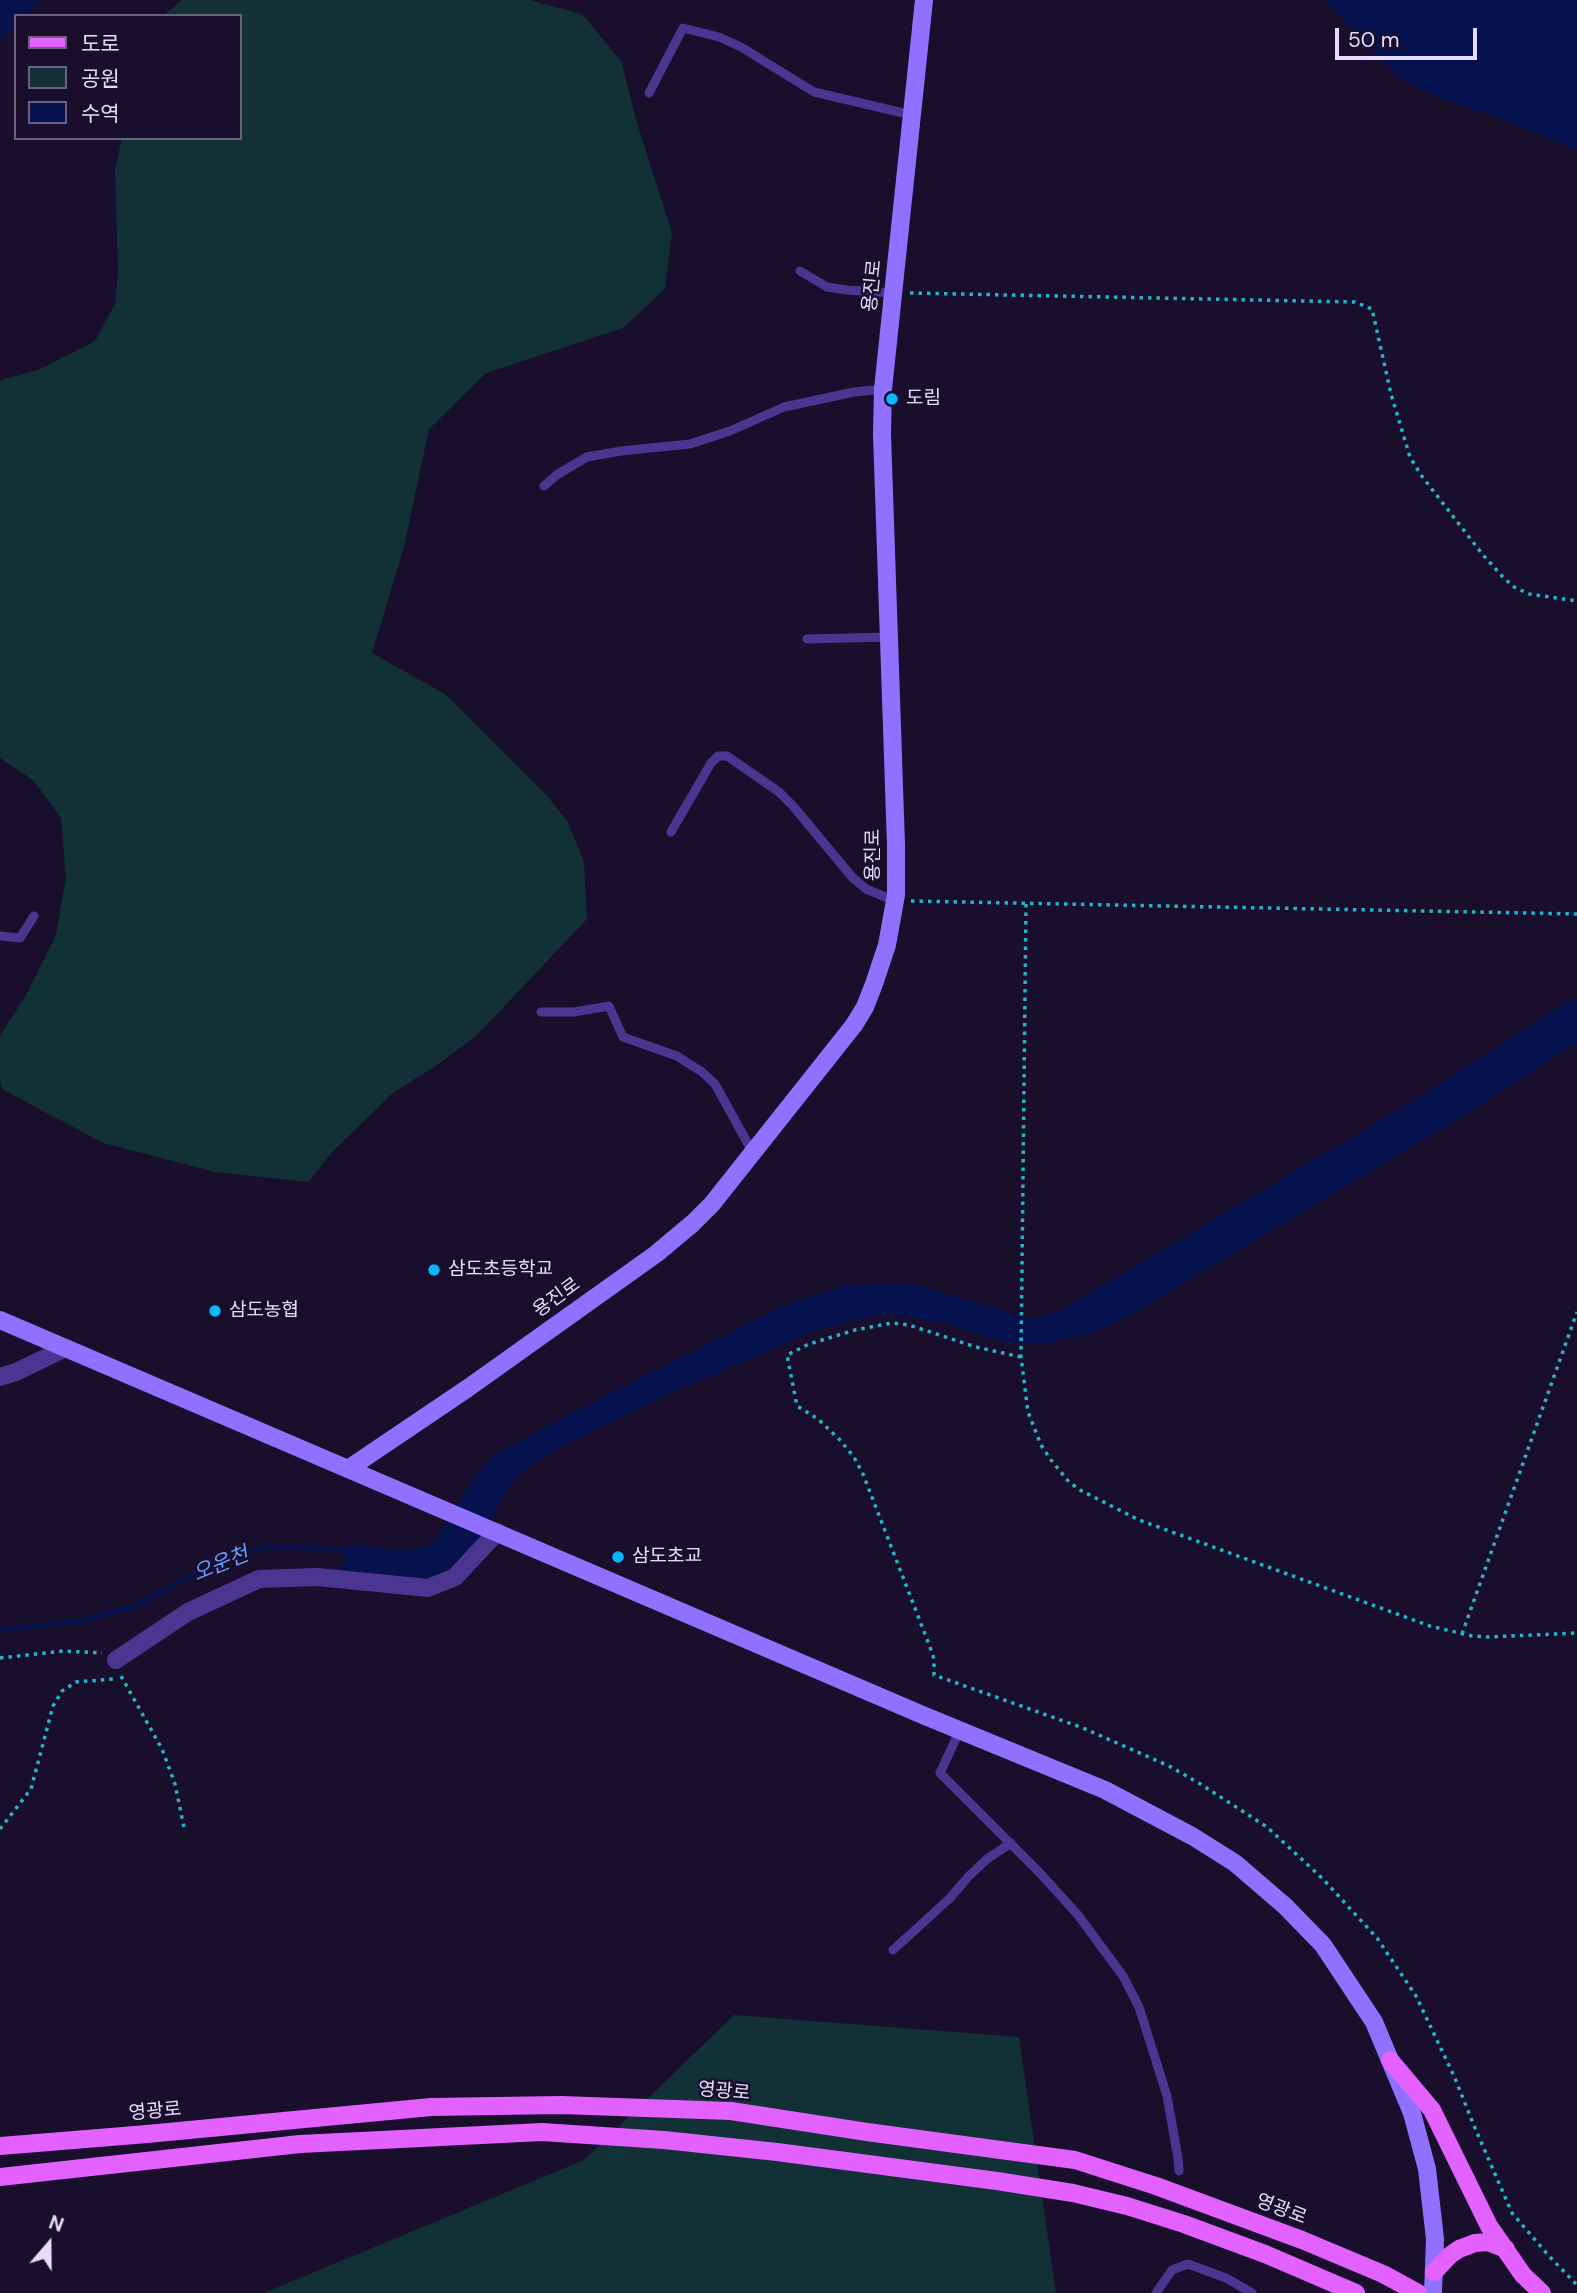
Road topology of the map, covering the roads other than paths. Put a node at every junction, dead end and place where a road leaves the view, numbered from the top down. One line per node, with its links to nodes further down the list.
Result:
1 (924, 0): 3 (main road, 용진로)
2 (649, 93): 3 (lane)
3 (912, 115): 5 (main road, 용진로)
4 (800, 271): 5 (lane)
5 (893, 293): 6 (main road, 용진로)
6 (883, 389): 7 (lane); 8 (main road, 용진로)
7 (544, 486)
8 (889, 637): 9 (lane); 11 (main road, 용진로)
9 (807, 639)
10 (671, 832): 11 (lane)
11 (895, 901): 15 (main road, 용진로)
12 (34, 916): 13 (lane)
13 (0, 936)
14 (541, 1012): 15 (lane)
15 (753, 1153): 19 (main road, 용진로)
16 (0, 1321): 17 (main road)
17 (66, 1348): 18 (street); 19 (main road)
18 (0, 1377)
19 (348, 1469): 20 (main road)
20 (497, 1532): 21 (street); 22 (main road)
21 (116, 1660)
22 (960, 1730): 23 (lane); 25 (main road)
23 (1011, 1843): 24 (lane); 27 (lane)
24 (893, 1950)
25 (1390, 2060): 29 (main road); 30 (main road)
26 (0, 2146): 34 (main road, 영광로)
27 (1179, 2171)
28 (0, 2177): 33 (main road)
29 (1506, 2249): 30 (main road); 36 (main road)
30 (1434, 2272): 35 (main road)
31 (1156, 2293): 32 (lane)
32 (1252, 2293)
33 (1356, 2293)
34 (1418, 2293)
35 (1433, 2293)
36 (1542, 2293)

